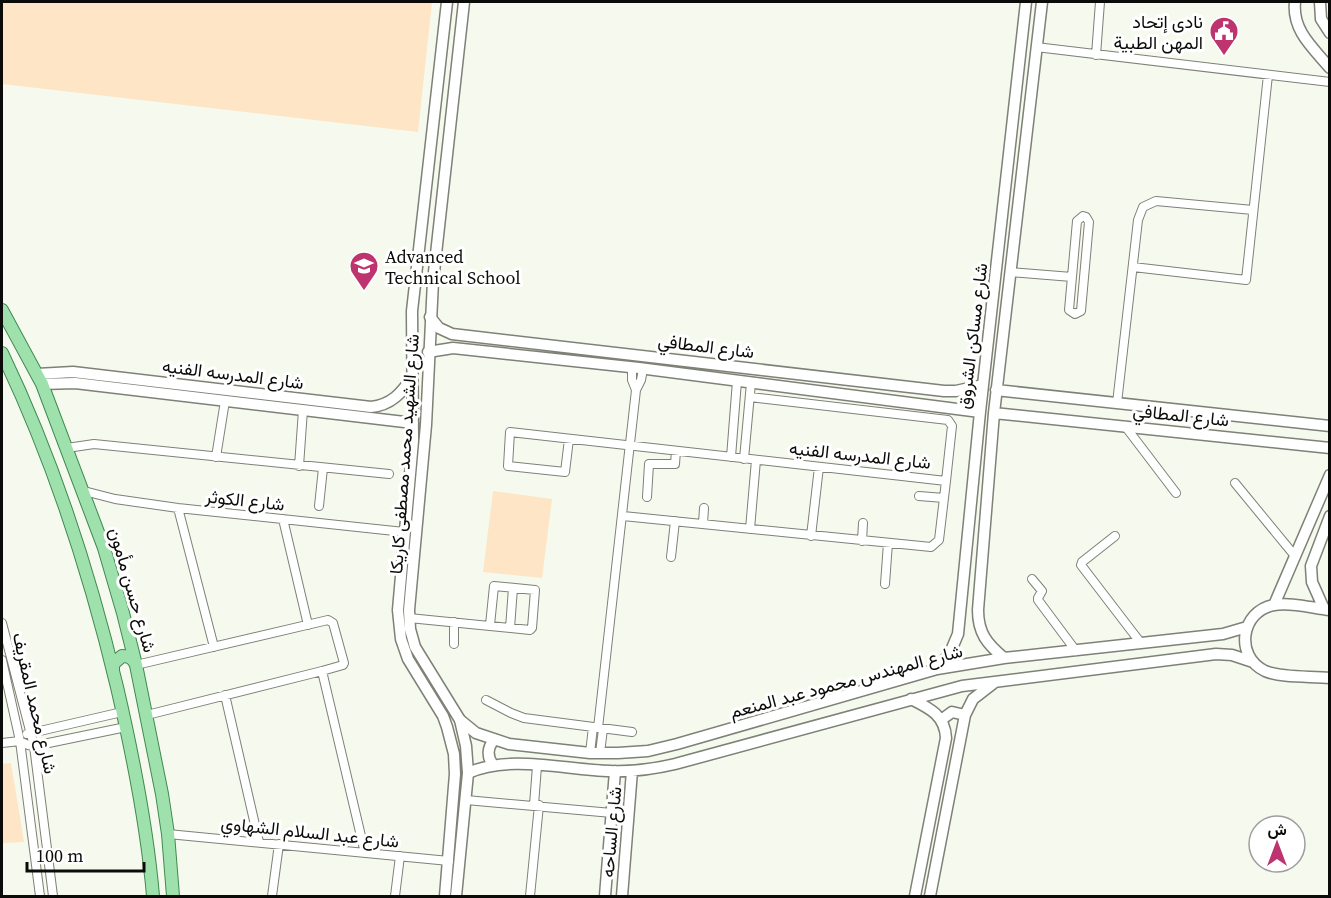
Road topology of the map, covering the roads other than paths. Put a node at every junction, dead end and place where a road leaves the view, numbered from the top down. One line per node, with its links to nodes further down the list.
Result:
1 (447, 2): 25 (street, شارع الشهيد محمد مصطفى كاريكا)
2 (464, 2): 19 (street, شارع الشهيد محمد مصطفى كاريكا)
3 (1026, 2): 29 (street, شارع مساكن الشروق)
4 (1042, 2): 9 (street, شارع مساكن الشروق)
5 (1099, 2): 10 (street)
6 (1295, 2): 11 (street)
7 (1320, 2): 8 (street)
8 (1329, 33)
9 (1036, 47): 10 (street); 16 (street, شارع مساكن الشروق)
10 (1096, 54): 12 (street)
11 (1329, 68)
12 (1268, 75): 13 (street); 14 (street)
13 (1329, 82)
14 (1253, 210): 15 (street); 15 (street)
15 (1133, 267): 36 (street)
16 (1010, 272): 17 (street); 30 (street, شارع مساكن الشروق)
17 (1072, 277): 17 (street)
18 (2, 310): 26 (main road, شارع حسن مأمون)
19 (430, 317): 20 (street, شارع المطافي); 22 (street, شارع الشهيد محمد مصطفى كاريكا)
20 (461, 335): 21 (street); 31 (street, شارع المطافي)
21 (460, 349): 22 (street, شارع المطافي); 24 (street, شارع المطافي)
22 (428, 352): 92 (street, شارع الشهيد محمد مصطفى كاريكا)
23 (2, 353): 93 (main road)
24 (637, 368): 27 (street, شارع المطافي); 48 (street)
25 (412, 376): 35 (street); 43 (street, شارع الشهيد محمد مصطفى كاريكا)
26 (39, 379): 34 (street, شارع المدرسه الفنيه); 35 (street, شارع المدرسه الفنيه); 50 (main road, شارع حسن مأمون)
27 (737, 381): 28 (street, شارع المطافي); 54 (street)
28 (751, 383): 33 (street); 37 (street, شارع المطافي)
29 (983, 385): 31 (street, شارع المطافي); 39 (street, شارع مساكن الشروق)
30 (996, 390): 32 (street, شارع المطافي); 40 (street, شارع مساكن الشروق)
31 (956, 391): 37 (street)
32 (1026, 393): 36 (street, شارع المطافي); 41 (street)
33 (750, 397): 55 (street); 62 (street, شارع المدرسه الفنيه)
34 (225, 401): 38 (street, شارع المدرسه الفنيه); 53 (street)
35 (390, 402): 42 (street)
36 (1117, 403): 44 (street, شارع المطافي)
37 (953, 408): 39 (street, شارع المطافي)
38 (303, 410): 42 (street, شارع المدرسه الفنيه); 57 (street)
39 (980, 412): 99 (street, شارع مساكن الشروق)
40 (994, 412): 41 (street, شارع المطافي); 98 (street, شارع مساكن الشروق)
41 (1022, 415): 45 (street, شارع المطافي)
42 (389, 420): 43 (street, شارع المدرسه الفنيه)
43 (413, 423): 79 (street, شارع الشهيد محمد مصطفى كاريكا)
44 (1316, 425): 46 (street, شارع المطافي); 49 (street)
45 (1125, 426): 49 (street, شارع المطافي); 65 (street)
46 (1329, 426)
47 (569, 439): 47 (street, شارع المدرسه الفنيه); 48 (street, شارع المدرسه الفنيه)
48 (630, 446): 52 (street, شارع المدرسه الفنيه); 72 (street)
49 (1314, 446): 51 (street, شارع المطافي)
50 (67, 448): 53 (street); 64 (main road, شارع حسن مأمون)
51 (1329, 448)
52 (676, 451): 54 (street, شارع المدرسه الفنيه); 67 (street)
53 (216, 457): 57 (street)
54 (731, 457): 55 (street, شارع المدرسه الفنيه)
55 (744, 459): 56 (street, شارع المدرسه الفنيه)
56 (756, 460): 58 (street, شارع المدرسه الفنيه); 78 (street)
57 (299, 466): 59 (street)
58 (819, 467): 62 (street, شارع المدرسه الفنيه); 80 (street)
59 (323, 468): 60 (street); 69 (street)
60 (389, 474)
61 (1329, 475): 84 (street)
62 (946, 481): 68 (street)
63 (1235, 483): 84 (street)
64 (84, 491): 70 (street, شارع الكوثر); 91 (main road, شارع حسن مأمون)
65 (1176, 493)
66 (919, 496): 68 (street)
67 (647, 497)
68 (944, 498): 83 (street)
69 (319, 506)
70 (178, 508): 74 (street, شارع الكوثر); 104 (street)
71 (704, 508): 77 (street)
72 (623, 516): 75 (street); 124 (street)
73 (1329, 516): 90 (street)
74 (283, 519): 79 (street, شارع الكوثر); 96 (street)
75 (675, 522): 77 (street); 85 (street)
76 (863, 523): 82 (street)
77 (703, 524): 78 (street)
78 (750, 529): 80 (street)
79 (404, 532): 147 (street, شارع الشهيد محمد مصطفى كاريكا)
80 (811, 536): 82 (street)
81 (1115, 536): 102 (street)
82 (862, 541): 83 (street)
83 (888, 543): 87 (street)
84 (1295, 556): 89 (street)
85 (671, 557)
86 (1032, 579): 105 (street)
87 (885, 584)
88 (513, 588): 97 (street); 101 (street); 101 (street)
89 (1274, 605): 90 (street); 100 (street)
90 (1327, 609)
91 (123, 613): 93 (main road); 109 (main road, شارع حسن مأمون)
92 (409, 618): 94 (street); 121 (street, شارع الشهيد محمد مصطفى كاريكا)
93 (101, 619): 111 (main road)
94 (454, 622): 97 (street); 103 (street)
95 (2, 623): 125 (street, شارع محمد المقريف)
96 (308, 625): 104 (street); 112 (street)
97 (490, 625): 101 (street)
98 (979, 626): 99 (street); 106 (street)
99 (958, 627): 110 (street, شارع مساكن الشروق)
100 (1247, 627): 102 (street, شارع المهندس محمود عبد المنعم); 108 (street)
101 (510, 628)
102 (1140, 642): 105 (street, شارع المهندس محمود عبد المنعم)
103 (454, 644)
104 (214, 647): 109 (street)
105 (1076, 651): 106 (street, شارع المهندس محمود عبد المنعم)
106 (1004, 658): 110 (street, شارع المهندس محمود عبد المنعم)
107 (2, 661): 128 (street, شارع محمد المقريف)
108 (1253, 662): 113 (street, شارع المهندس محمود عبد المنعم); 114 (street, شارع المهندس محمود عبد المنعم)
109 (136, 665): 111 (main road); 120 (main road, شارع حسن مأمون)
110 (937, 669): 131 (street, شارع المهندس محمود عبد المنعم)
111 (113, 670): 118 (main road)
112 (322, 671): 115 (street); 145 (street)
113 (1329, 678)
114 (997, 681): 116 (street, شارع المهندس محمود عبد المنعم); 119 (street)
115 (225, 695): 120 (street); 143 (street)
116 (911, 699): 122 (street); 135 (street, شارع المهندس محمود عبد المنعم)
117 (486, 700): 124 (street)
118 (123, 712): 123 (main road); 125 (street)
119 (965, 714): 122 (street); 160 (street)
120 (147, 715): 142 (main road, شارع حسن مأمون)
121 (460, 720): 127 (street, شارع المهندس محمود عبد المنعم); 136 (street, شارع الشهيد محمد مصطفى كاريكا)
122 (941, 720): 159 (street)
123 (126, 727): 130 (street); 150 (main road)
124 (598, 728): 126 (street); 131 (street)
125 (30, 732): 128 (street); 130 (street, شارع محمد المقريف)
126 (632, 732)
127 (494, 740): 131 (street, شارع المهندس محمود عبد المنعم); 132 (street)
128 (20, 741): 129 (street); 130 (street); 148 (street, شارع محمد المقريف)
129 (2, 743)
130 (34, 746): 149 (street, شارع محمد المقريف)
131 (595, 753)
132 (493, 765): 133 (street, شارع المهندس محمود عبد المنعم); 136 (street, شارع المهندس محمود عبد المنعم)
133 (537, 766): 134 (street, شارع المهندس محمود عبد المنعم); 140 (street)
134 (615, 771): 135 (street, شارع المهندس محمود عبد المنعم); 137 (street, شارع الساحه)
135 (632, 771): 138 (street, شارع الساحه)
136 (468, 773): 139 (street, شارع الشهيد محمد مصطفى كاريكا)
137 (614, 786): 138 (street); 141 (street, شارع الساحه)
138 (631, 787): 158 (street, شارع الساحه)
139 (466, 800): 140 (street); 155 (street, شارع الشهيد محمد مصطفى كاريكا)
140 (536, 805): 141 (street); 156 (street)
141 (612, 813): 157 (street, شارع الساحه)
142 (168, 834): 143 (street, شارع عبد السلام الشهاوي); 151 (main road, شارع حسن مأمون)
143 (259, 842): 144 (street, شارع عبد السلام الشهاوي)
144 (279, 844): 145 (street, شارع عبد السلام الشهاوي); 152 (street)
145 (365, 853): 146 (street, شارع عبد السلام الشهاوي)
146 (400, 856): 147 (street, شارع عبد السلام الشهاوي); 153 (street)
147 (448, 861): 154 (street, شارع الشهيد محمد مصطفى كاريكا)
148 (40, 897)
149 (53, 897)
150 (153, 897)
151 (173, 897)
152 (272, 897)
153 (395, 897)
154 (445, 897)
155 (456, 897)
156 (530, 897)
157 (605, 897)
158 (622, 897)
159 (915, 897)
160 (930, 897)

